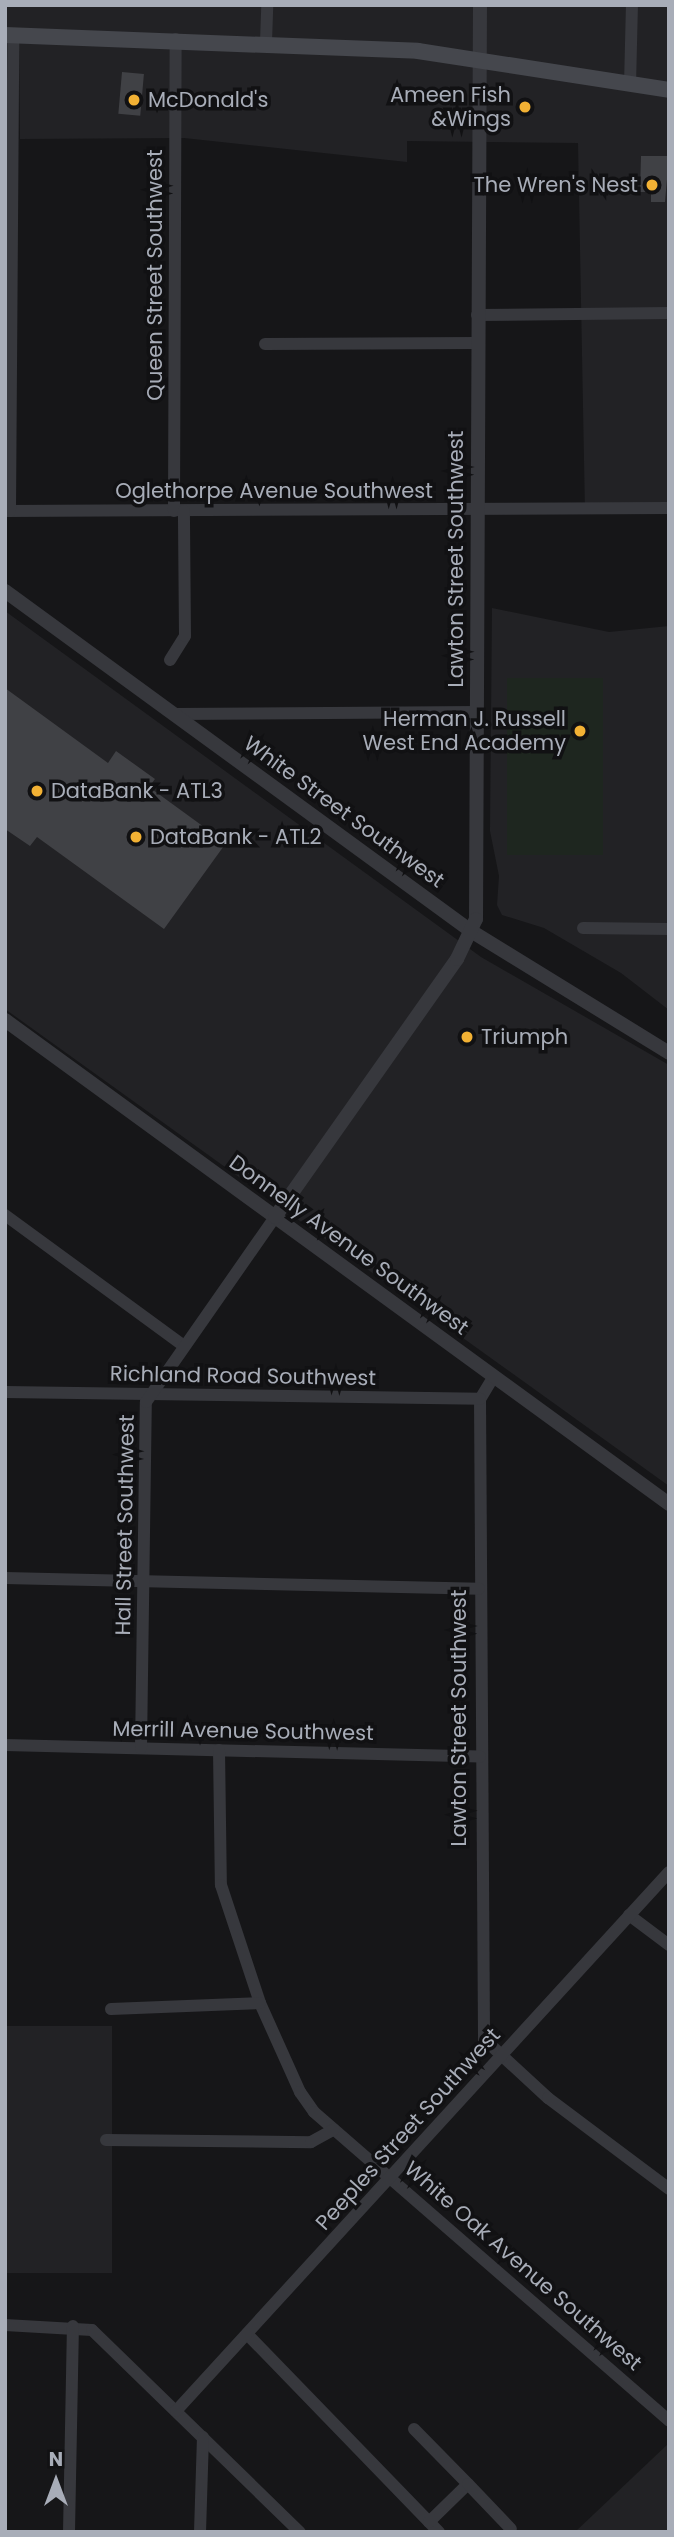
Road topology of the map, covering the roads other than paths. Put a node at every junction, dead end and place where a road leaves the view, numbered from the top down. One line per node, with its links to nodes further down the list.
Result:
1 (267, 5): 6 (street)
2 (480, 5): 7 (street, Lawton Street Southwest)
3 (632, 5): 8 (street)
4 (9, 35): 5 (main road); 16 (street)
5 (176, 39): 6 (main road); 17 (street, Queen Street Southwest)
6 (266, 42): 7 (main road)
7 (480, 60): 8 (main road); 11 (street, Lawton Street Southwest)
8 (630, 85): 9 (main road)
9 (669, 90)
10 (669, 313): 11 (street)
11 (477, 315): 12 (street, Lawton Street Southwest)
12 (477, 343): 13 (street); 15 (street, Lawton Street Southwest)
13 (265, 344)
14 (669, 508): 15 (street, Oglethorpe Avenue Southwest)
15 (477, 509): 17 (street, Oglethorpe Avenue Southwest); 20 (street, Lawton Street Southwest)
16 (8, 511): 17 (street, Oglethorpe Avenue Southwest)
17 (179, 511): 19 (street, Queen Street Southwest)
18 (5, 590): 21 (street, White Street Southwest)
19 (170, 660)
20 (478, 712): 21 (street); 27 (street, Lawton Street Southwest, bridge)
21 (175, 714): 25 (street, White Street Southwest)
22 (583, 928): 23 (street)
23 (669, 929)
24 (5, 1020): 27 (street, Donnelly Avenue Southwest)
25 (669, 1053)
26 (5, 1215): 28 (street)
27 (275, 1217): 28 (street, Hall Street Southwest); 29 (street, Donnelly Avenue Southwest)
28 (184, 1346): 31 (street, Hall Street Southwest)
29 (494, 1376): 32 (street); 33 (street, Donnelly Avenue Southwest)
30 (5, 1392): 31 (street, Richland Road Southwest)
31 (149, 1393): 32 (street, Richland Road Southwest); 35 (street, Hall Street Southwest)
32 (480, 1399): 36 (street, Lawton Street Southwest)
33 (669, 1504)
34 (5, 1578): 35 (street)
35 (144, 1581): 36 (street); 38 (street, Hall Street Southwest)
36 (479, 1589): 40 (street, Lawton Street Southwest)
37 (5, 1745): 38 (street, Merrill Avenue Southwest)
38 (141, 1748): 39 (street, Merrill Avenue Southwest)
39 (219, 1750): 40 (street, Merrill Avenue Southwest); 44 (street, White Oak Avenue Southwest)
40 (480, 1757): 46 (street, Lawton Street Southwest)
41 (669, 1872): 42 (street, Peeples Street Southwest)
42 (629, 1915): 43 (street); 46 (street, Peeples Street Southwest)
43 (669, 1945)
44 (260, 2003): 45 (street); 47 (street, White Oak Avenue Southwest)
45 (111, 2009)
46 (499, 2057): 49 (street, Peeples Street Southwest); 50 (street)
47 (334, 2129): 48 (street); 49 (street, White Oak Avenue Southwest)
48 (106, 2140)
49 (391, 2176): 53 (street, Peeples Street Southwest); 55 (street, White Oak Avenue Southwest)
50 (669, 2189)
51 (5, 2325): 52 (street)
52 (73, 2326): 54 (street); 61 (street)
53 (247, 2334): 54 (street, Peeples Street Southwest); 59 (street)
54 (176, 2411): 57 (street)
55 (669, 2421)
56 (414, 2428): 58 (street)
57 (203, 2437): 62 (street); 63 (street)
58 (468, 2484): 59 (street); 60 (street)
59 (434, 2527)
60 (511, 2529)
61 (69, 2532)
62 (200, 2532)
63 (300, 2532)

